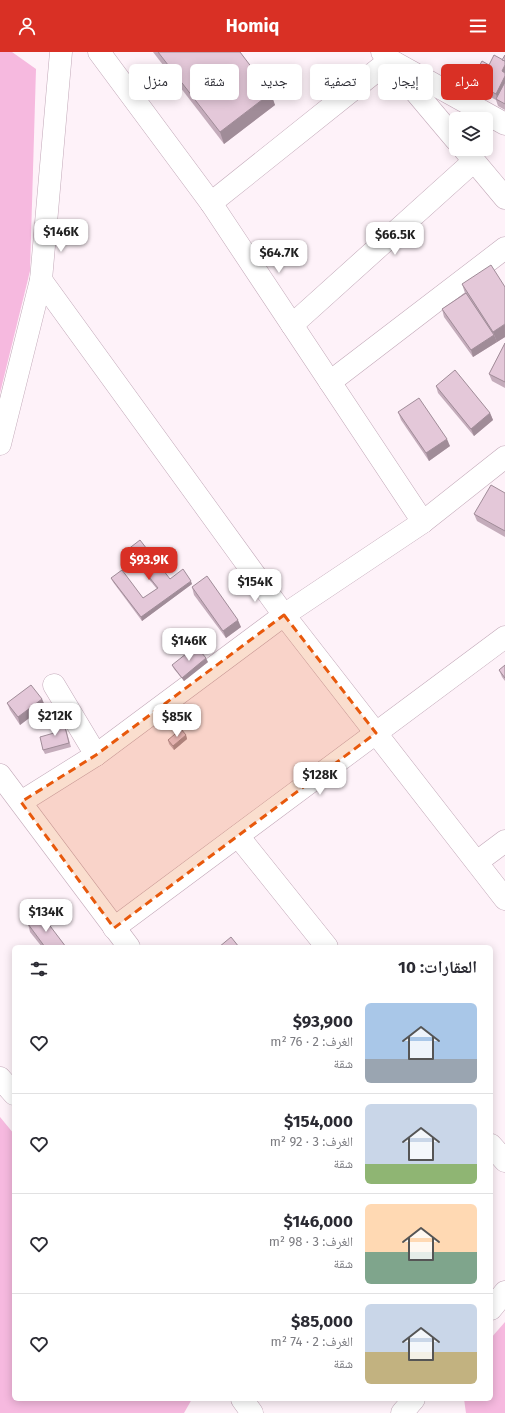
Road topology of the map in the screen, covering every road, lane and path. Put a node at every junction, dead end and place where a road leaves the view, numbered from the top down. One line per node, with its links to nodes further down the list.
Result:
1 (61, 52): 11 (street)
2 (100, 52): 9 (street)
3 (386, 56): 4 (street); 5 (street); 9 (street)
4 (505, 124)
5 (449, 132)
6 (468, 156): 12 (street)
7 (470, 156): 8 (street)
8 (505, 198)
9 (211, 203): 12 (street)
10 (505, 248): 13 (street)
11 (41, 280): 14 (street); 17 (street)
12 (292, 325): 13 (street)
13 (330, 382): 16 (street)
14 (0, 444)
15 (505, 457): 16 (street)
16 (423, 522): 17 (street)
17 (284, 615): 20 (street); 21 (street)
18 (505, 637): 20 (street)
19 (54, 685): 21 (street)
20 (376, 733): 24 (street); 26 (street)
21 (96, 755): 23 (street)
22 (0, 775): 23 (street)
23 (21, 802): 28 (street)
24 (238, 836): 28 (street); 30 (street)
25 (505, 840): 26 (street)
26 (477, 862): 27 (street)
27 (505, 899)
28 (114, 928): 29 (street)
29 (127, 945)
30 (325, 945)
31 (0, 1078): 32 (street)
32 (12, 1092)
33 (493, 1147): 34 (street)
34 (505, 1160)
35 (505, 1292): 36 (street)
36 (493, 1307)
37 (243, 1401): 39 (street)
38 (412, 1401): 40 (street)
39 (252, 1413)
40 (402, 1413)

